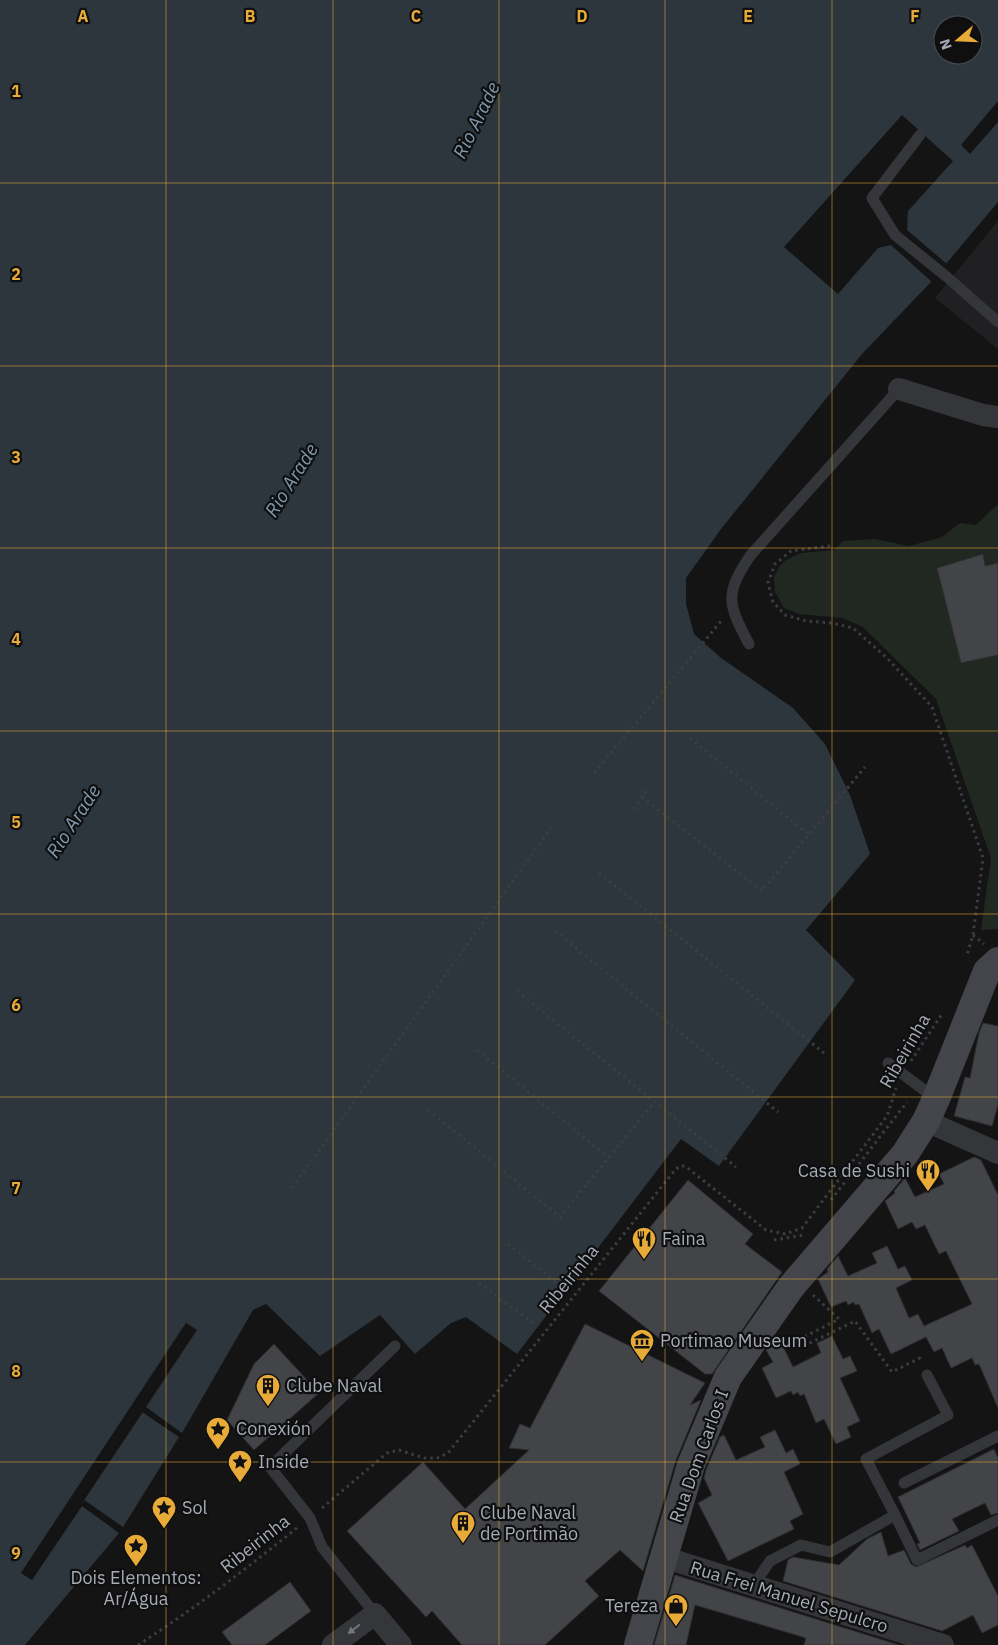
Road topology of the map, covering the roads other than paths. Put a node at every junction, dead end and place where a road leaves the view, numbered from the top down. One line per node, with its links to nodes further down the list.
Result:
1 (920, 136): 2 (lane)
2 (998, 322)
3 (899, 389): 4 (street); 5 (lane)
4 (998, 417)
5 (749, 644)
6 (998, 961): 8 (street, Rua Dom Carlos I)
7 (888, 1063): 8 (lane)
8 (931, 1110): 9 (street); 16 (street, Rua Dom Carlos I)
9 (998, 1153)
10 (395, 1346): 18 (lane)
11 (927, 1375): 14 (lane)
12 (998, 1436): 13 (lane)
13 (904, 1483)
14 (895, 1514): 15 (lane); 17 (lane)
15 (998, 1520)
16 (663, 1557): 17 (street, Rua Frei Manuel Sepulcro); 19 (street, Rua Dom Carlos I)
17 (754, 1586): 23 (street, Rua Frei Manuel Sepulcro)
18 (375, 1614): 20 (street, one-way to 20); 21 (street)
19 (641, 1633): 22 (street, Rua Dom Carlos I)
20 (333, 1645)
21 (402, 1645)
22 (632, 1645)
23 (943, 1645)

